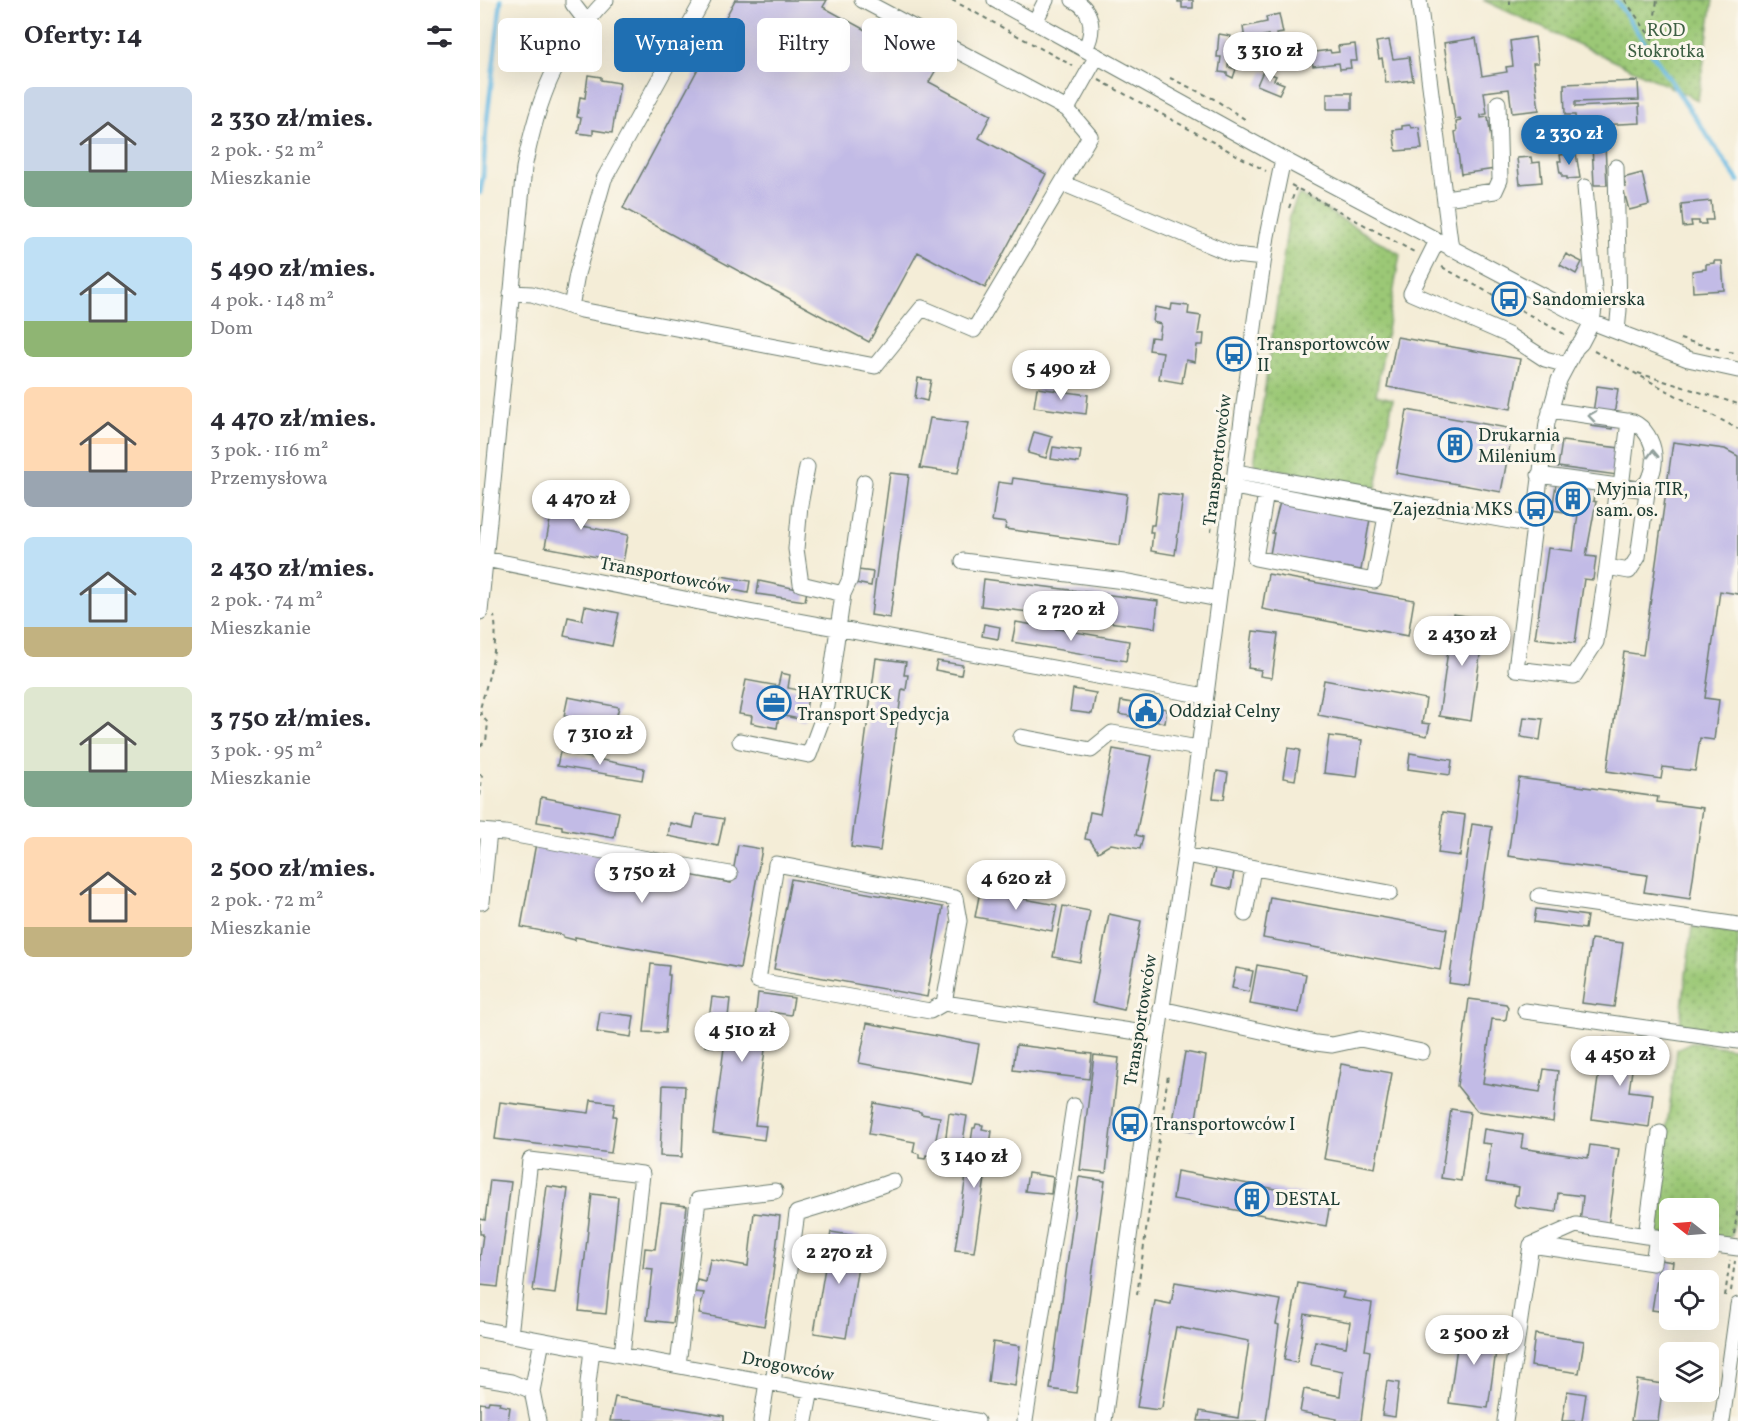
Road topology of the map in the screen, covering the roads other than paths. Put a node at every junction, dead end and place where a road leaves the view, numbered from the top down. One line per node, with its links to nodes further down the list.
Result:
1 (573, 0): 9 (street)
2 (606, 0): 10 (street)
3 (703, 0): 25 (street)
4 (862, 0): 15 (street)
5 (995, 0): 11 (street)
6 (1046, 0): 11 (street)
7 (1073, 0): 12 (street)
8 (1419, 0): 20 (street)
9 (584, 18)
10 (589, 18)
11 (1035, 22): 12 (street)
12 (1091, 52): 15 (street); 16 (street)
13 (553, 72): 24 (street)
14 (1498, 104): 20 (street)
15 (1066, 109): 18 (street)
16 (1283, 159): 21 (street); 23 (street, Transportowców)
17 (1616, 167): 27 (street)
18 (1062, 183): 23 (street); 25 (street)
19 (1585, 187): 26 (street)
20 (1445, 198): 22 (street)
21 (1437, 241): 22 (street); 28 (street)
22 (1451, 249): 26 (street)
23 (1264, 258): 35 (street, Transportowców)
24 (511, 293): 25 (street); 40 (street)
25 (571, 307)
26 (1592, 322): 27 (street); 28 (street)
27 (1617, 332): 29 (street)
28 (1567, 365): 30 (street)
29 (1738, 369)
30 (1550, 410): 31 (street, one-way to 30); 33 (street)
31 (1629, 421): 34 (street, one-way to 31); 37 (street)
32 (807, 467): 43 (street)
33 (1539, 475): 37 (street); 39 (street)
34 (1649, 478): 37 (street); 42 (street)
35 (1235, 480): 38 (street); 39 (street); 44 (street, Transportowców)
36 (864, 482): 43 (street)
37 (1619, 486): 42 (street)
38 (1266, 493): 38 (street)
39 (1533, 525): 42 (street)
40 (485, 560): 45 (street); 46 (street, Transportowców)
41 (963, 561): 44 (street)
42 (1607, 567)
43 (843, 594): 46 (street)
44 (1218, 599): 47 (street, Transportowców)
45 (487, 614)
46 (838, 628): 47 (street, Transportowców); 49 (street)
47 (1205, 696): 50 (street, Transportowców)
48 (1021, 737): 50 (street)
49 (740, 741)
50 (1198, 748): 52 (street, Transportowców)
51 (484, 831): 54 (street); 57 (street)
52 (1185, 855): 53 (street); 61 (street, Transportowców)
53 (1253, 868): 55 (street); 58 (street)
54 (730, 874)
55 (1390, 893)
56 (1539, 896): 59 (street)
57 (480, 902)
58 (1245, 914)
59 (1738, 925)
60 (944, 1003): 60 (street); 63 (street)
61 (1161, 1009): 63 (street, Transportowców); 65 (street)
62 (1525, 1011): 64 (street)
63 (1157, 1035): 94 (street, Transportowców)
64 (1738, 1041)
65 (1422, 1052)
66 (1074, 1106): 93 (street)
67 (1660, 1133): 70 (street)
68 (893, 1181): 82 (street)
69 (775, 1191): 80 (street)
70 (1657, 1237): 71 (street); 71 (street)
71 (1532, 1245): 95 (street)
72 (1719, 1245): 73 (street)
73 (1738, 1248)
74 (1738, 1305): 85 (street)
75 (480, 1329): 76 (street, Drogowców)
76 (510, 1335): 77 (street, Drogowców); 79 (street)
77 (542, 1341): 78 (street, Drogowców); 84 (street)
78 (592, 1350): 79 (street, Drogowców); 89 (street)
79 (622, 1356): 80 (street, Drogowców)
80 (678, 1365): 82 (street, Drogowców)
81 (480, 1377): 84 (street)
82 (770, 1382): 83 (street, Drogowców); 90 (street)
83 (811, 1390): 86 (street, Drogowców); 91 (street)
84 (532, 1391): 88 (street)
85 (1731, 1402): 96 (street)
86 (901, 1414): 87 (street, Drogowców)
87 (945, 1418): 92 (street, Drogowców)
88 (538, 1421)
89 (587, 1421)
90 (761, 1421)
91 (805, 1421)
92 (977, 1421)
93 (1024, 1421)
94 (1104, 1421)
95 (1505, 1421)
96 (1722, 1421)

